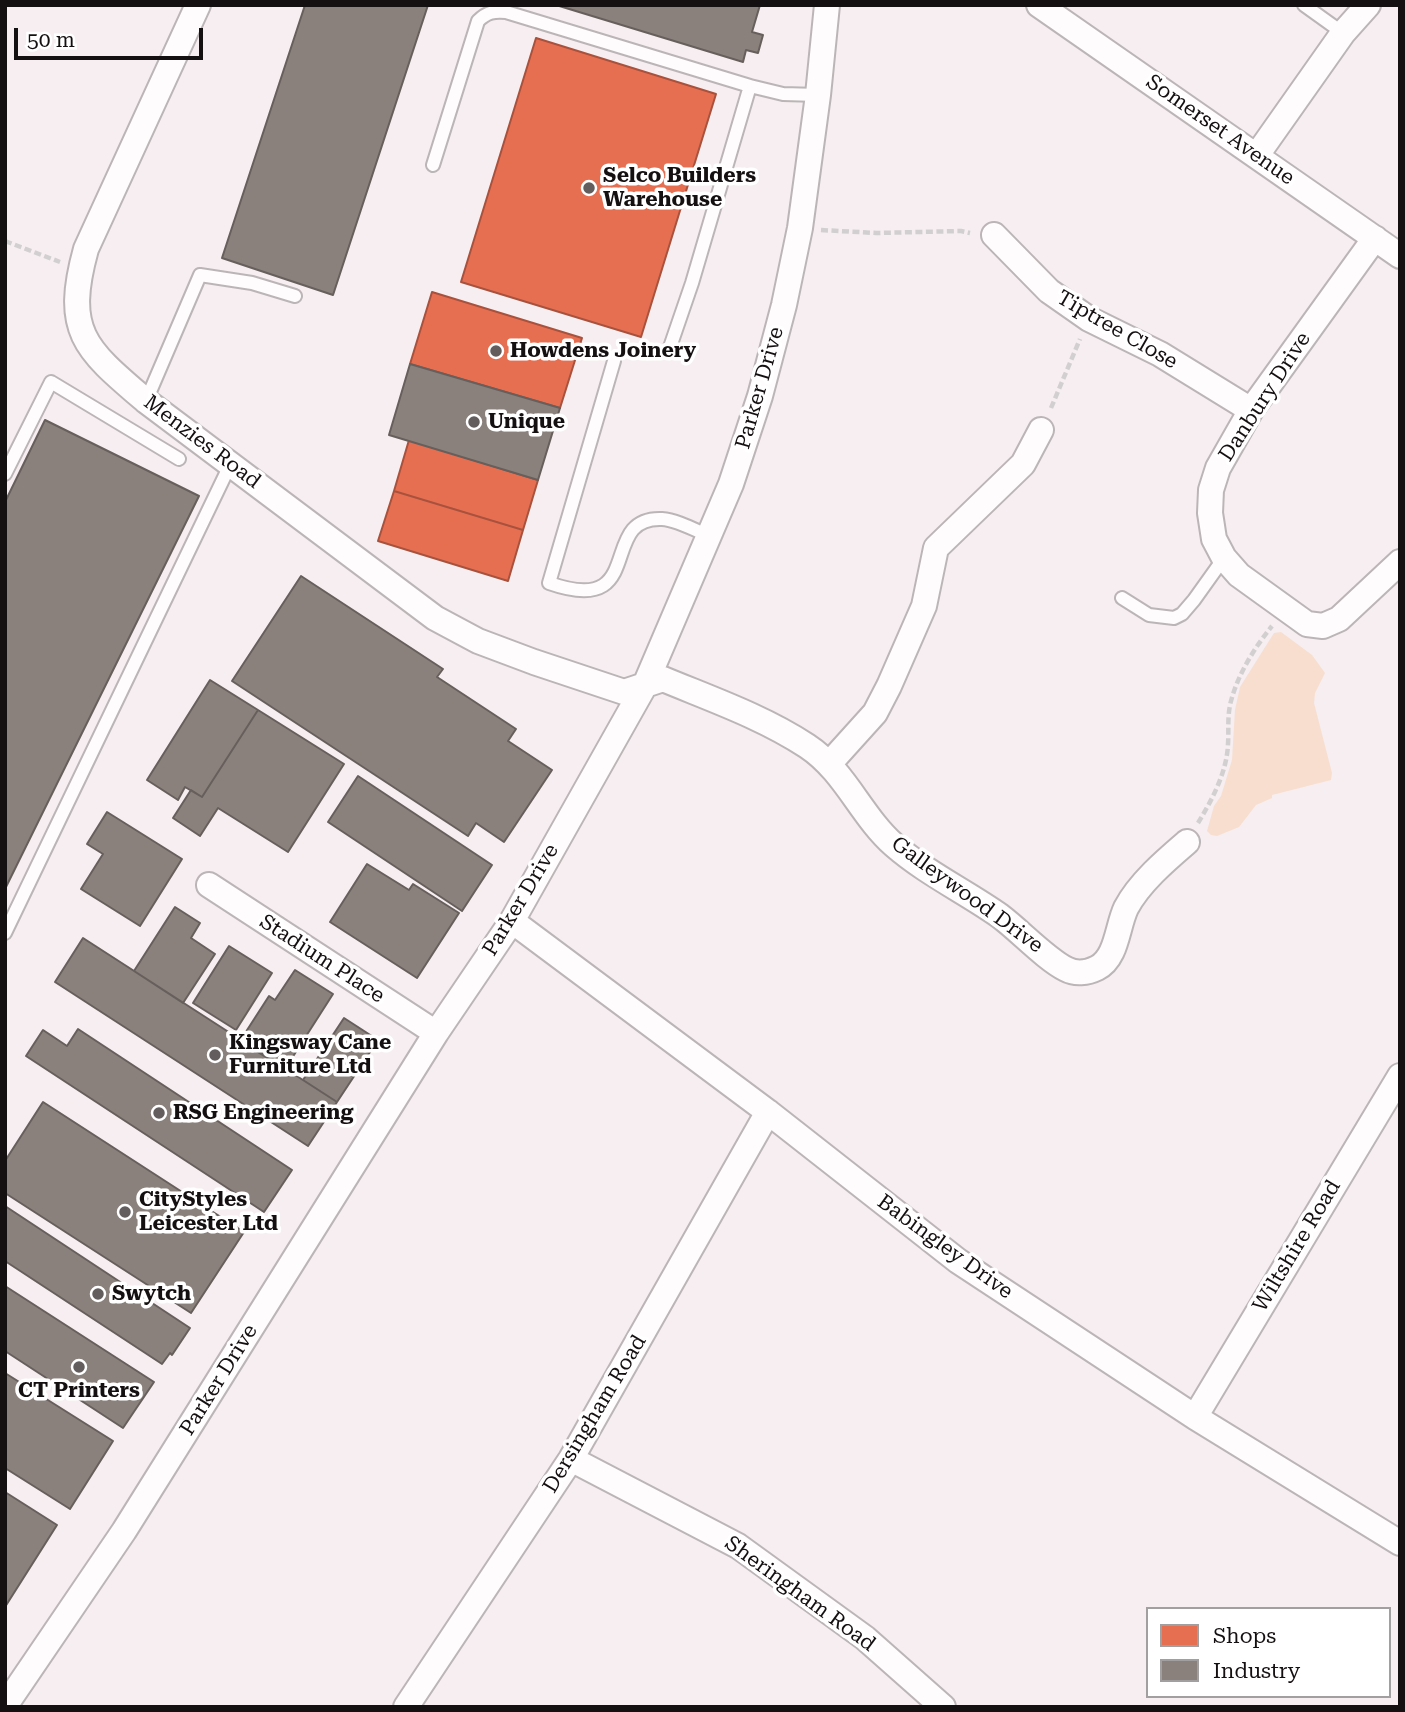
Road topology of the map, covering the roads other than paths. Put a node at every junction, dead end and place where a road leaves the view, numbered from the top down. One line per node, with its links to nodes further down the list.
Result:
1 (198, 5): 17 (street, Menzies Road)
2 (827, 5): 8 (street, Parker Drive)
3 (1039, 5): 9 (street, Somerset Avenue)
4 (1304, 5): 6 (lane)
5 (1368, 5): 6 (street)
6 (1343, 33): 9 (street)
7 (750, 86): 8 (lane); 10 (lane); 15 (lane)
8 (818, 96): 23 (street, Parker Drive)
9 (1257, 155): 12 (street, Somerset Avenue)
10 (433, 165)
11 (994, 235): 18 (street, Tiptree Close)
12 (1375, 238): 13 (street, Somerset Avenue); 18 (street, Danbury Drive)
13 (1400, 256)
14 (295, 296): 17 (lane)
15 (669, 350)
16 (614, 361): 23 (lane)
17 (146, 401): 21 (street, Menzies Road)
18 (1251, 410): 24 (street, Danbury Drive)
19 (1041, 430): 28 (street)
20 (179, 458): 22 (lane)
21 (231, 463): 27 (street, Menzies Road); 32 (lane)
22 (5, 474)
23 (709, 536): 27 (street, Parker Drive)
24 (1224, 558): 25 (street, Danbury Drive); 26 (lane)
25 (1400, 562)
26 (1122, 598)
27 (645, 685): 28 (street, Galleywood Drive); 31 (street, Parker Drive)
28 (828, 764): 29 (street, Galleywood Drive)
29 (1187, 842)
30 (209, 885): 33 (street, Stadium Place)
31 (512, 921): 33 (street, Parker Drive); 35 (street, Babingley Drive)
32 (5, 933)
33 (436, 1033): 39 (street, Parker Drive)
34 (1400, 1076): 36 (street, Wiltshire Road)
35 (768, 1112): 36 (street, Babingley Drive); 37 (street, Dersingham Road)
36 (1195, 1417): 38 (street, Babingley Drive)
37 (571, 1458): 40 (street, Dersingham Road); 41 (street, Sheringham Road)
38 (1400, 1544)
39 (5, 1706)
40 (406, 1707)
41 (943, 1707)

